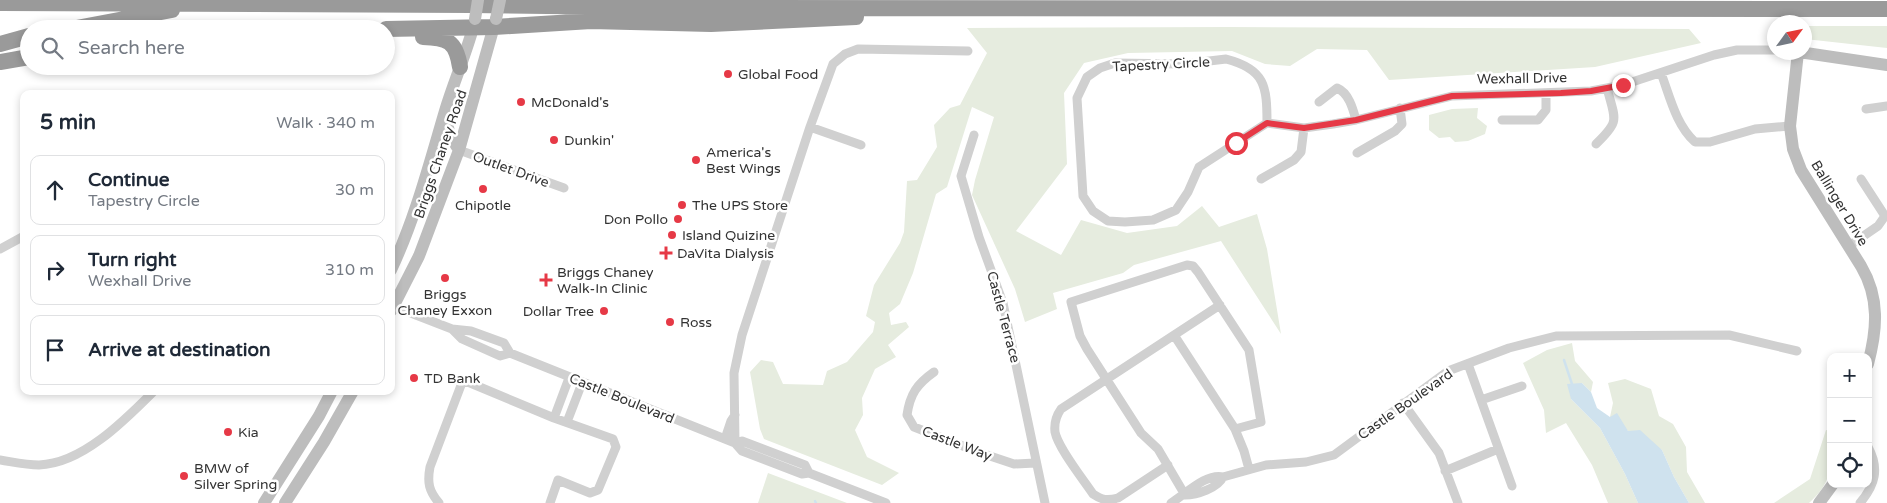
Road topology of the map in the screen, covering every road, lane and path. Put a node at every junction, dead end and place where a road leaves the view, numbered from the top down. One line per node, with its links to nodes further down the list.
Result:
1 (478, 0): 8 (main road, Briggs Chaney Road, bridge)
2 (500, 0): 9 (main road, Briggs Chaney Road, bridge)
3 (0, 3): 4 (highway)
4 (214, 3): 5 (highway); 7 (highway)
5 (983, 9): 6 (highway); 9 (highway)
6 (1887, 9)
7 (120, 20)
8 (474, 23): 9 (highway); 10 (highway); 23 (main road, Briggs Chaney Road)
9 (495, 23): 41 (main road, Briggs Chaney Road)
10 (395, 28)
11 (20, 34): 13 (highway)
12 (395, 35): 23 (highway)
13 (0, 38)
14 (20, 38): 15 (highway)
15 (0, 44)
16 (1767, 50): 24 (street, Wexhall Drive)
17 (968, 51): 36 (street)
18 (1812, 54): 22 (main road)
19 (20, 59): 21 (highway)
20 (1797, 60): 35 (main road, Ballinger Drive)
21 (0, 62)
22 (1887, 64)
23 (460, 67): 31 (main road, Briggs Chaney Road)
24 (1661, 74): 25 (street, Wexhall Drive); 35 (street)
25 (1607, 88): 26 (street, Wexhall Drive); 39 (street)
26 (1546, 93): 29 (street, Wexhall Drive); 33 (street)
27 (1319, 102): 32 (street)
28 (1887, 106): 30 (street)
29 (1400, 108): 32 (street, Wexhall Drive); 42 (street)
30 (1866, 109)
31 (445, 113): 41 (main road); 49 (main road, Briggs Chaney Road)
32 (1356, 120): 37 (street, Wexhall Drive)
33 (1502, 120)
34 (1267, 123): 34 (street, Tapestry Circle); 37 (street, Wexhall Drive)
35 (1790, 126): 47 (main road, Ballinger Drive)
36 (810, 127): 40 (street); 67 (street)
37 (1304, 128): 43 (street)
38 (974, 135): 76 (street, Castle Terrace)
39 (1596, 144)
40 (861, 145)
41 (459, 150): 45 (street, Outlet Drive); 50 (main road, Briggs Chaney Road)
42 (1357, 153)
43 (1261, 179)
44 (1861, 179): 47 (street)
45 (564, 188)
46 (20, 238): 48 (street)
47 (1849, 246): 55 (main road, Ballinger Drive)
48 (0, 250)
49 (395, 261)
50 (395, 300)
51 (1220, 305): 53 (street); 59 (street); 70 (street)
52 (395, 307): 58 (street, Castle Boulevard)
53 (1174, 335): 59 (street); 70 (street)
54 (1797, 351): 56 (street, Castle Boulevard)
55 (1871, 353)
56 (1468, 364): 65 (street); 66 (street, Castle Boulevard)
57 (934, 372): 76 (street, Castle Way)
58 (569, 378): 60 (street, Castle Boulevard); 68 (street)
59 (1106, 380): 77 (street); 77 (street)
60 (582, 383): 69 (street); 71 (street, Castle Boulevard)
61 (1522, 386): 65 (street)
62 (150, 395): 74 (street)
63 (330, 395): 85 (main road)
64 (351, 395): 86 (main road)
65 (1481, 400): 73 (street)
66 (1403, 404): 78 (street, Castle Boulevard); 79 (street)
67 (736, 415): 71 (street); 72 (street)
68 (554, 418): 69 (street); 87 (street)
69 (567, 422): 88 (street)
70 (1234, 429): 78 (street)
71 (725, 439): 72 (street, Castle Boulevard)
72 (735, 443): 89 (street, Castle Boulevard)
73 (1498, 449): 79 (street); 81 (street)
74 (0, 460)
75 (1872, 460): 80 (street)
76 (1036, 462): 90 (street, Castle Terrace)
77 (1168, 465): 84 (street)
78 (1249, 469): 84 (street, Castle Boulevard)
79 (1446, 471): 92 (street)
80 (1872, 485)
81 (1512, 486)
82 (1830, 488): 93 (main road)
83 (1870, 488): 94 (street)
84 (1185, 495): 91 (street, Castle Boulevard)
85 (264, 503)
86 (285, 503)
87 (440, 503)
88 (550, 503)
89 (886, 503)
90 (1045, 503)
91 (1171, 503)
92 (1458, 503)
93 (1820, 503)
94 (1860, 503)

